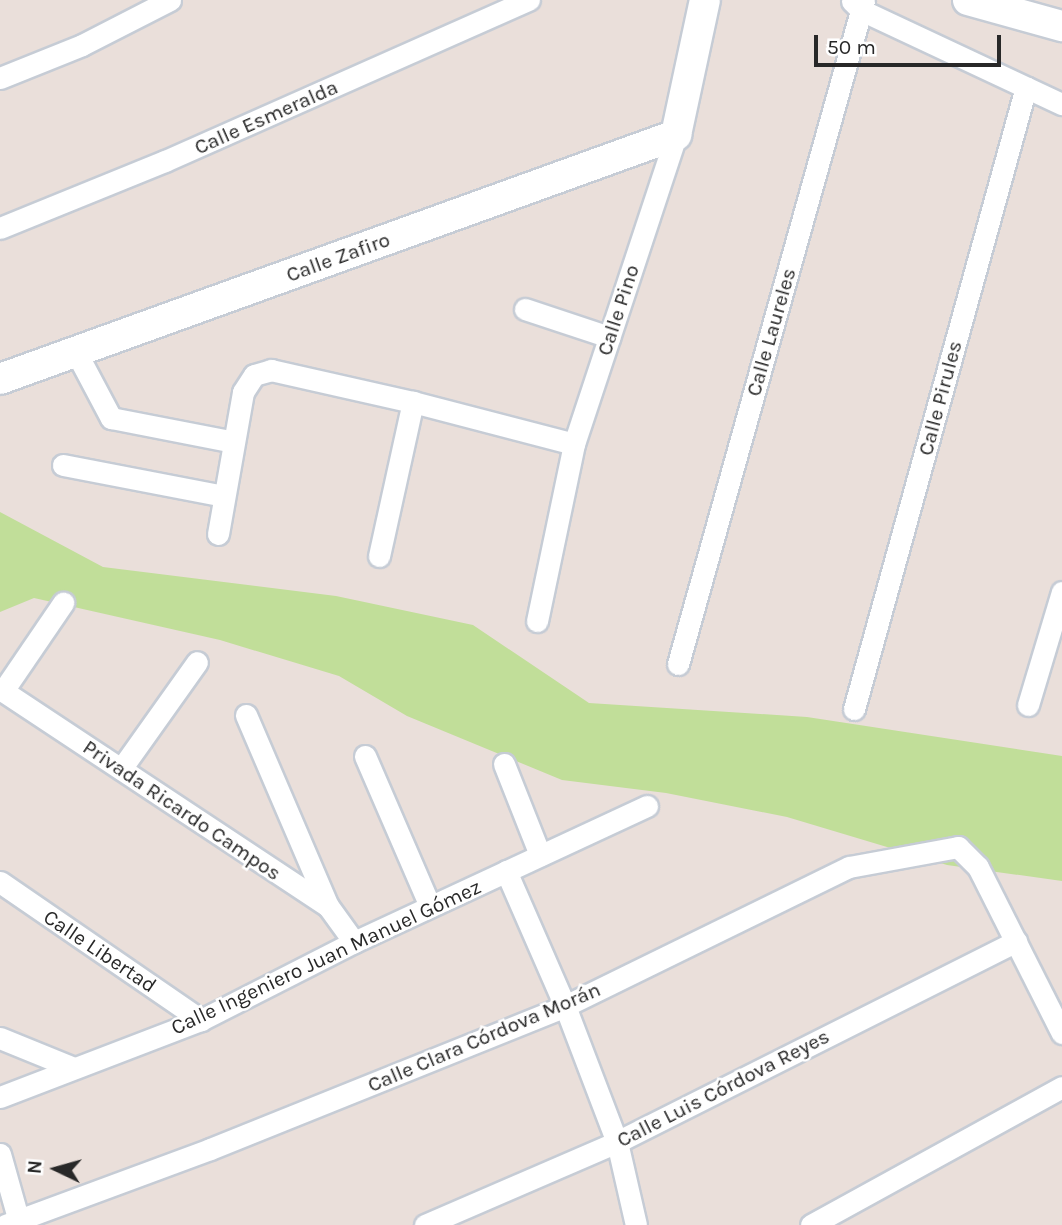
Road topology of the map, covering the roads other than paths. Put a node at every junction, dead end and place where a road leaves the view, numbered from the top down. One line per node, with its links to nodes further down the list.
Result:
1 (170, 0): 7 (street)
2 (529, 0): 11 (street, Calle Esmeralda)
3 (705, 0): 10 (street, Calle Pino)
4 (968, 0): 6 (street)
5 (859, 3): 8 (street); 27 (street, Calle Laureles)
6 (1061, 24)
7 (0, 78)
8 (1026, 87): 9 (street); 30 (street, Calle Pirules)
9 (1062, 104)
10 (676, 135): 13 (street, Calle Pino); 14 (street, Calle Zafiro)
11 (0, 228)
12 (525, 309): 13 (street)
13 (609, 337): 18 (street, Calle Pino)
14 (76, 352): 15 (street, Calle Zafiro); 17 (street)
15 (0, 379)
16 (413, 402): 17 (street); 18 (street); 22 (street)
17 (234, 442): 20 (street)
18 (574, 444): 25 (street, Calle Pino)
19 (63, 465): 20 (street)
20 (224, 496): 21 (street)
21 (218, 534)
22 (379, 556)
23 (1062, 592): 29 (street)
24 (63, 603): 28 (street)
25 (537, 621)
26 (197, 662): 34 (street)
27 (678, 664)
28 (2, 690): 34 (street, Privada Ricardo Campos)
29 (1028, 705)
30 (854, 709)
31 (246, 715): 39 (street)
32 (365, 756): 40 (street)
33 (504, 764): 36 (street)
34 (121, 769): 39 (street, Privada Ricardo Campos)
35 (647, 806): 36 (street, Calle Ingeniero Juan Manuel Gómez)
36 (540, 855): 37 (street, Calle Ingeniero Juan Manuel Gómez)
37 (506, 871): 40 (street, Calle Ingeniero Juan Manuel Gómez); 43 (street)
38 (0, 882): 44 (street, Calle Libertad)
39 (327, 906): 42 (street, Privada Ricardo Campos)
40 (430, 906): 42 (street, Calle Ingeniero Juan Manuel Gómez)
41 (1016, 941): 43 (street, Calle Clara Córdova Morán); 45 (street); 50 (street, Calle Luis Córdova Reyes)
42 (354, 942): 44 (street, Calle Ingeniero Juan Manuel Gómez)
43 (565, 1006): 50 (street); 52 (street, Calle Clara Córdova Morán)
44 (201, 1020): 47 (street, Calle Ingeniero Juan Manuel Gómez)
45 (1062, 1033)
46 (0, 1038): 47 (street)
47 (71, 1067): 49 (street, Calle Ingeniero Juan Manuel Gómez)
48 (1062, 1087): 55 (street)
49 (0, 1097)
50 (617, 1142): 53 (street, Calle Luis Córdova Reyes); 54 (street)
51 (0, 1154): 52 (street)
52 (15, 1224)
53 (425, 1225)
54 (636, 1225)
55 (811, 1225)

